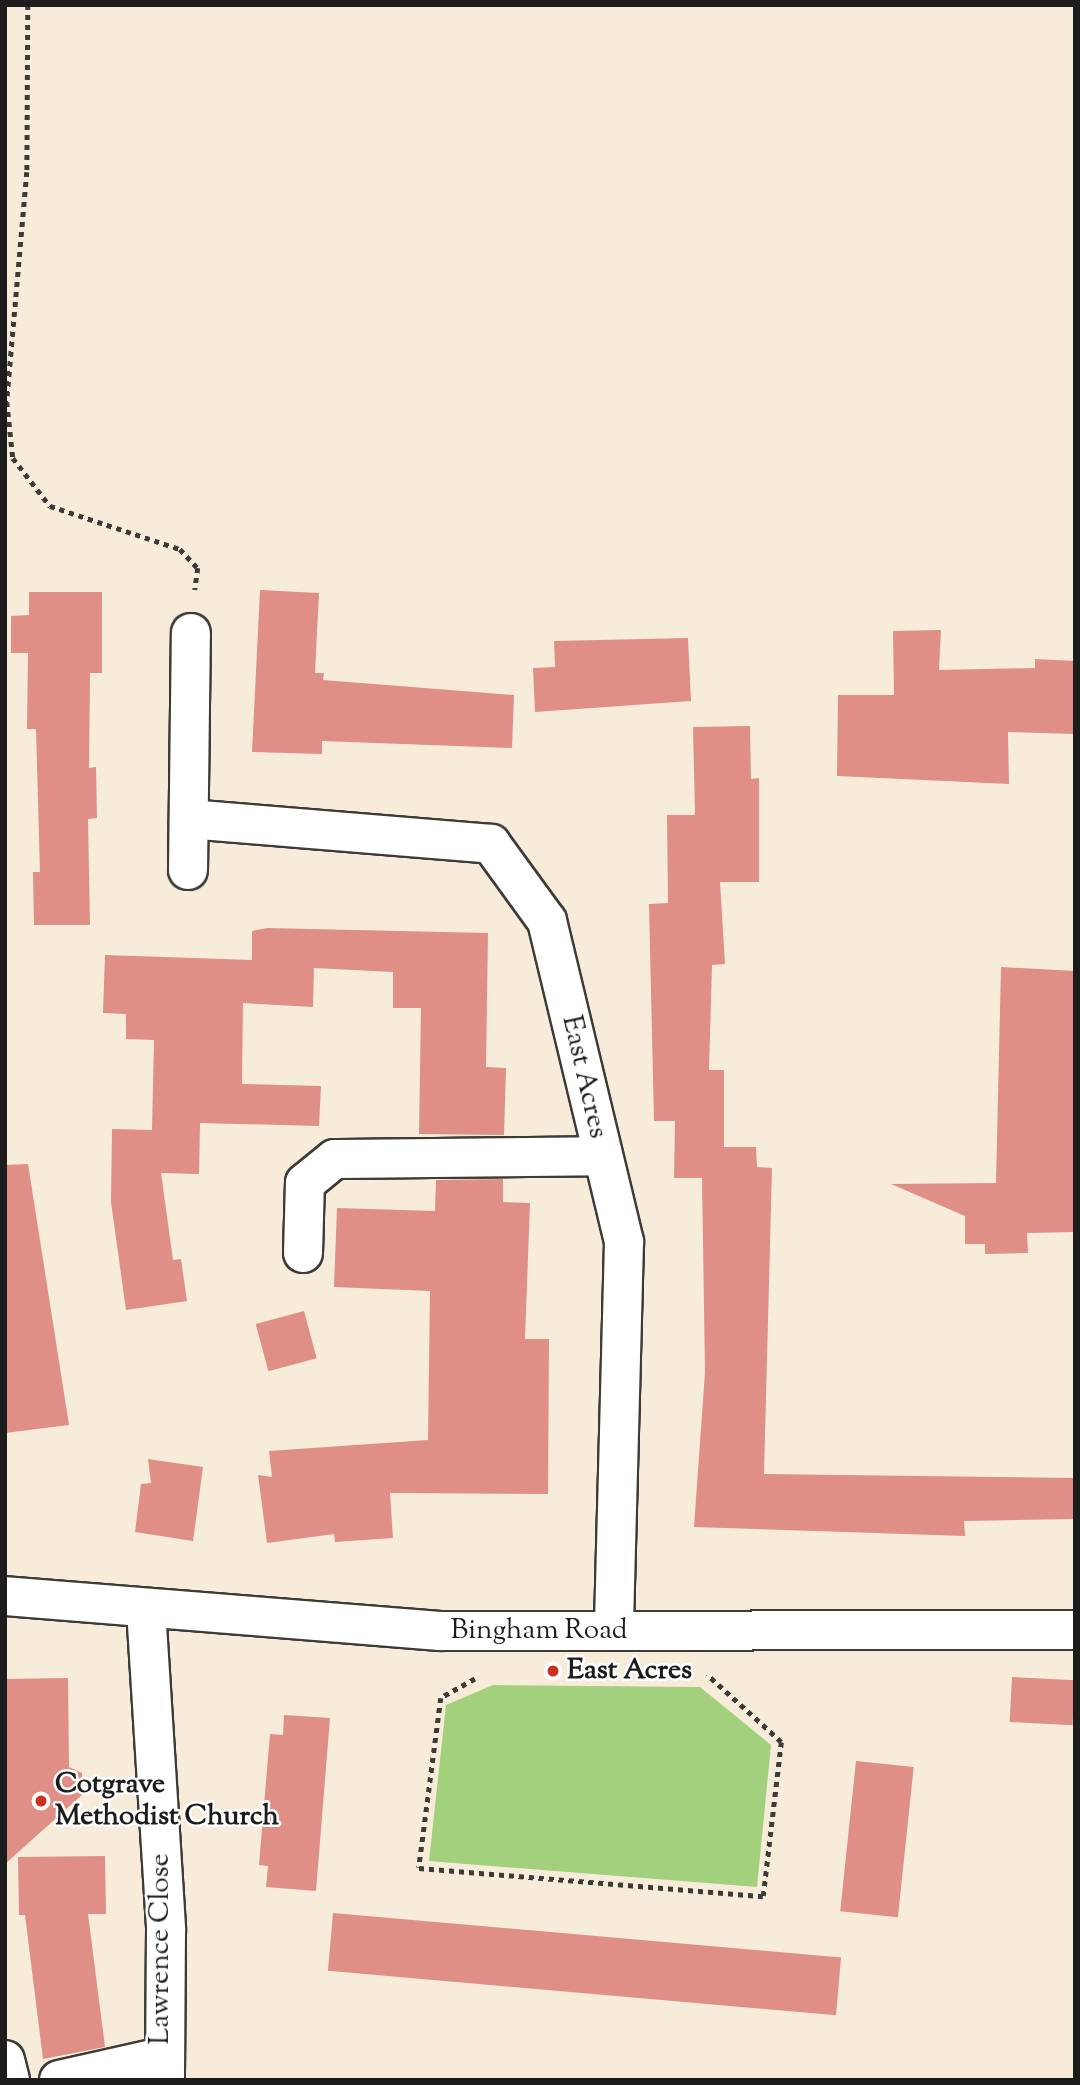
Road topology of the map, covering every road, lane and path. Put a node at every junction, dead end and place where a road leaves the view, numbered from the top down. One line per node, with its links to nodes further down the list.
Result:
1 (28, 5): 2 (path)
2 (191, 633): 3 (street)
3 (189, 819): 4 (street); 5 (street, East Acres)
4 (188, 870)
5 (603, 1156): 6 (street); 11 (street, East Acres)
6 (303, 1253)
7 (5, 1595): 8 (street, Bingham Road)
8 (146, 1609): 10 (street, Bingham Road); 14 (street, Lawrence Close)
9 (1075, 1630): 12 (street, Bingham Road)
10 (497, 1631): 11 (street, Bingham Road); 12 (path)
11 (614, 1631): 12 (street, Bingham Road)
12 (686, 1631)
13 (5, 2060): 15 (street)
14 (164, 2068): 16 (street)
15 (10, 2080)
16 (59, 2080)

